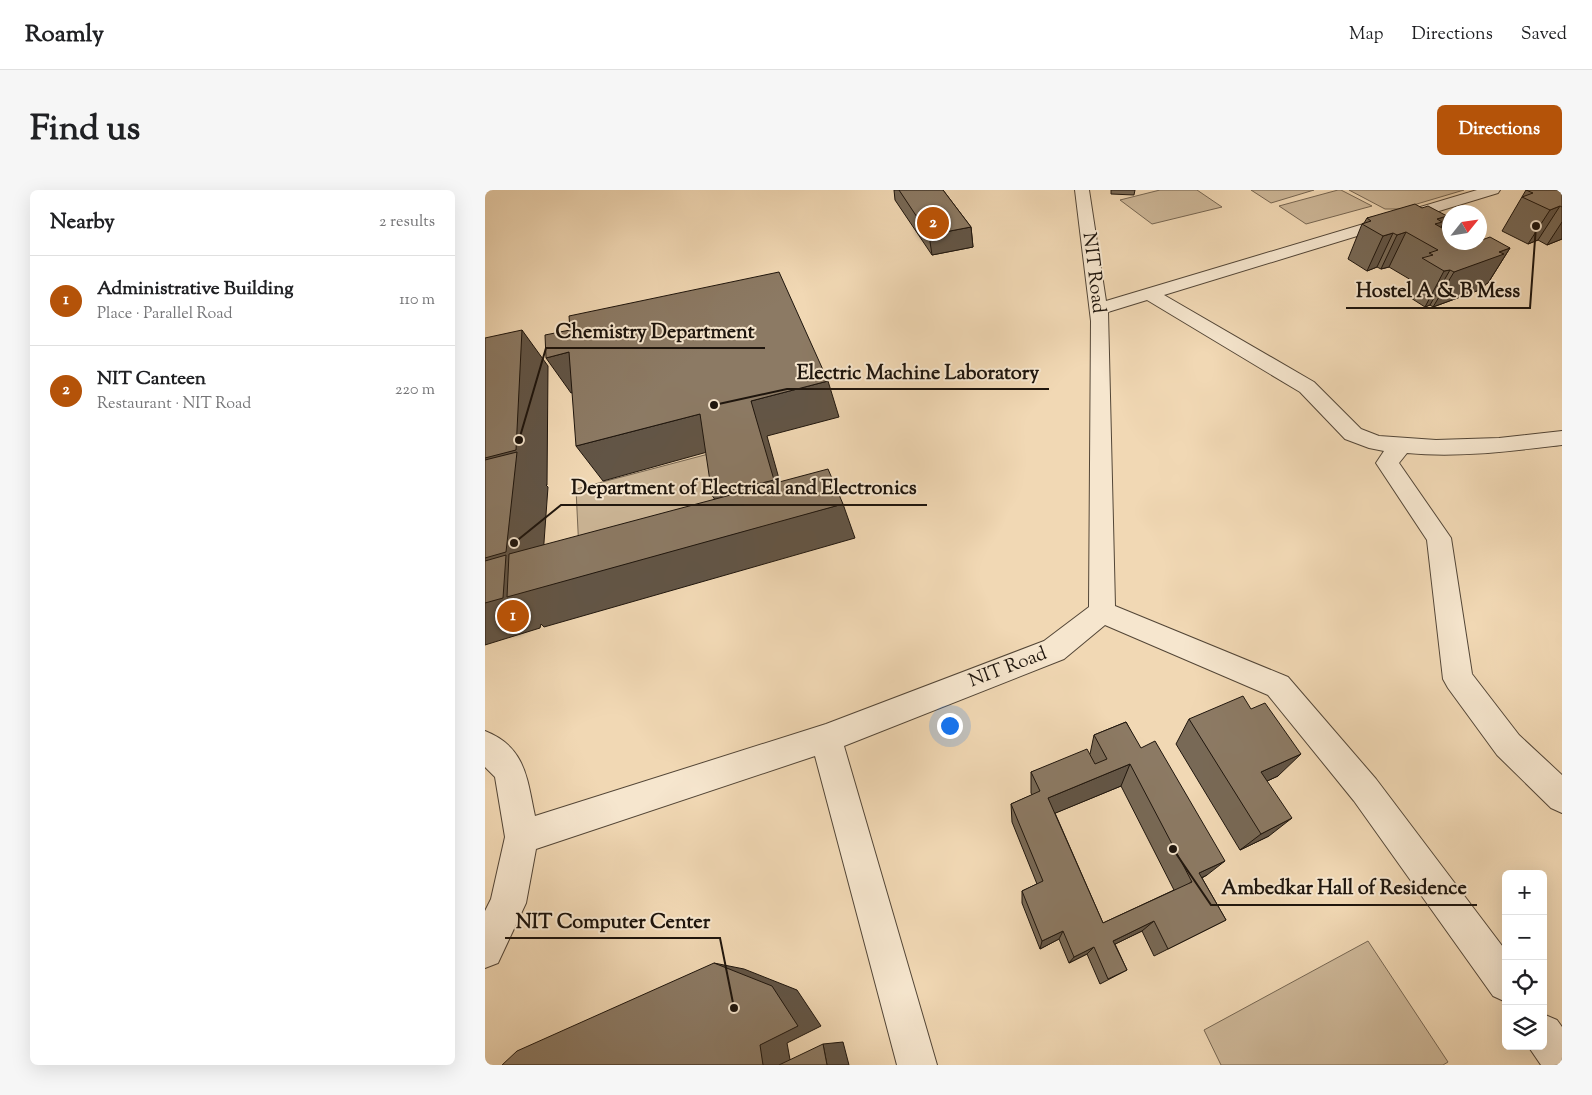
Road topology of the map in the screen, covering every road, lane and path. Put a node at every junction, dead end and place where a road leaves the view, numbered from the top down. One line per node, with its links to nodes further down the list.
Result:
1 (1082, 190): 4 (street, NIT Road)
2 (1493, 190): 3 (street)
3 (1149, 294): 4 (street); 6 (street)
4 (1099, 309): 7 (street, NIT Road)
5 (1562, 438): 6 (street)
6 (1401, 445): 10 (street)
7 (1102, 612): 8 (street, NIT Road); 13 (street)
8 (827, 738): 11 (street, NIT Road); 16 (street)
9 (485, 746): 11 (street)
10 (1562, 797)
11 (522, 838): 12 (street)
12 (485, 950)
13 (1502, 978)
14 (1547, 1039): 15 (street)
15 (1562, 1060)
16 (917, 1065)

